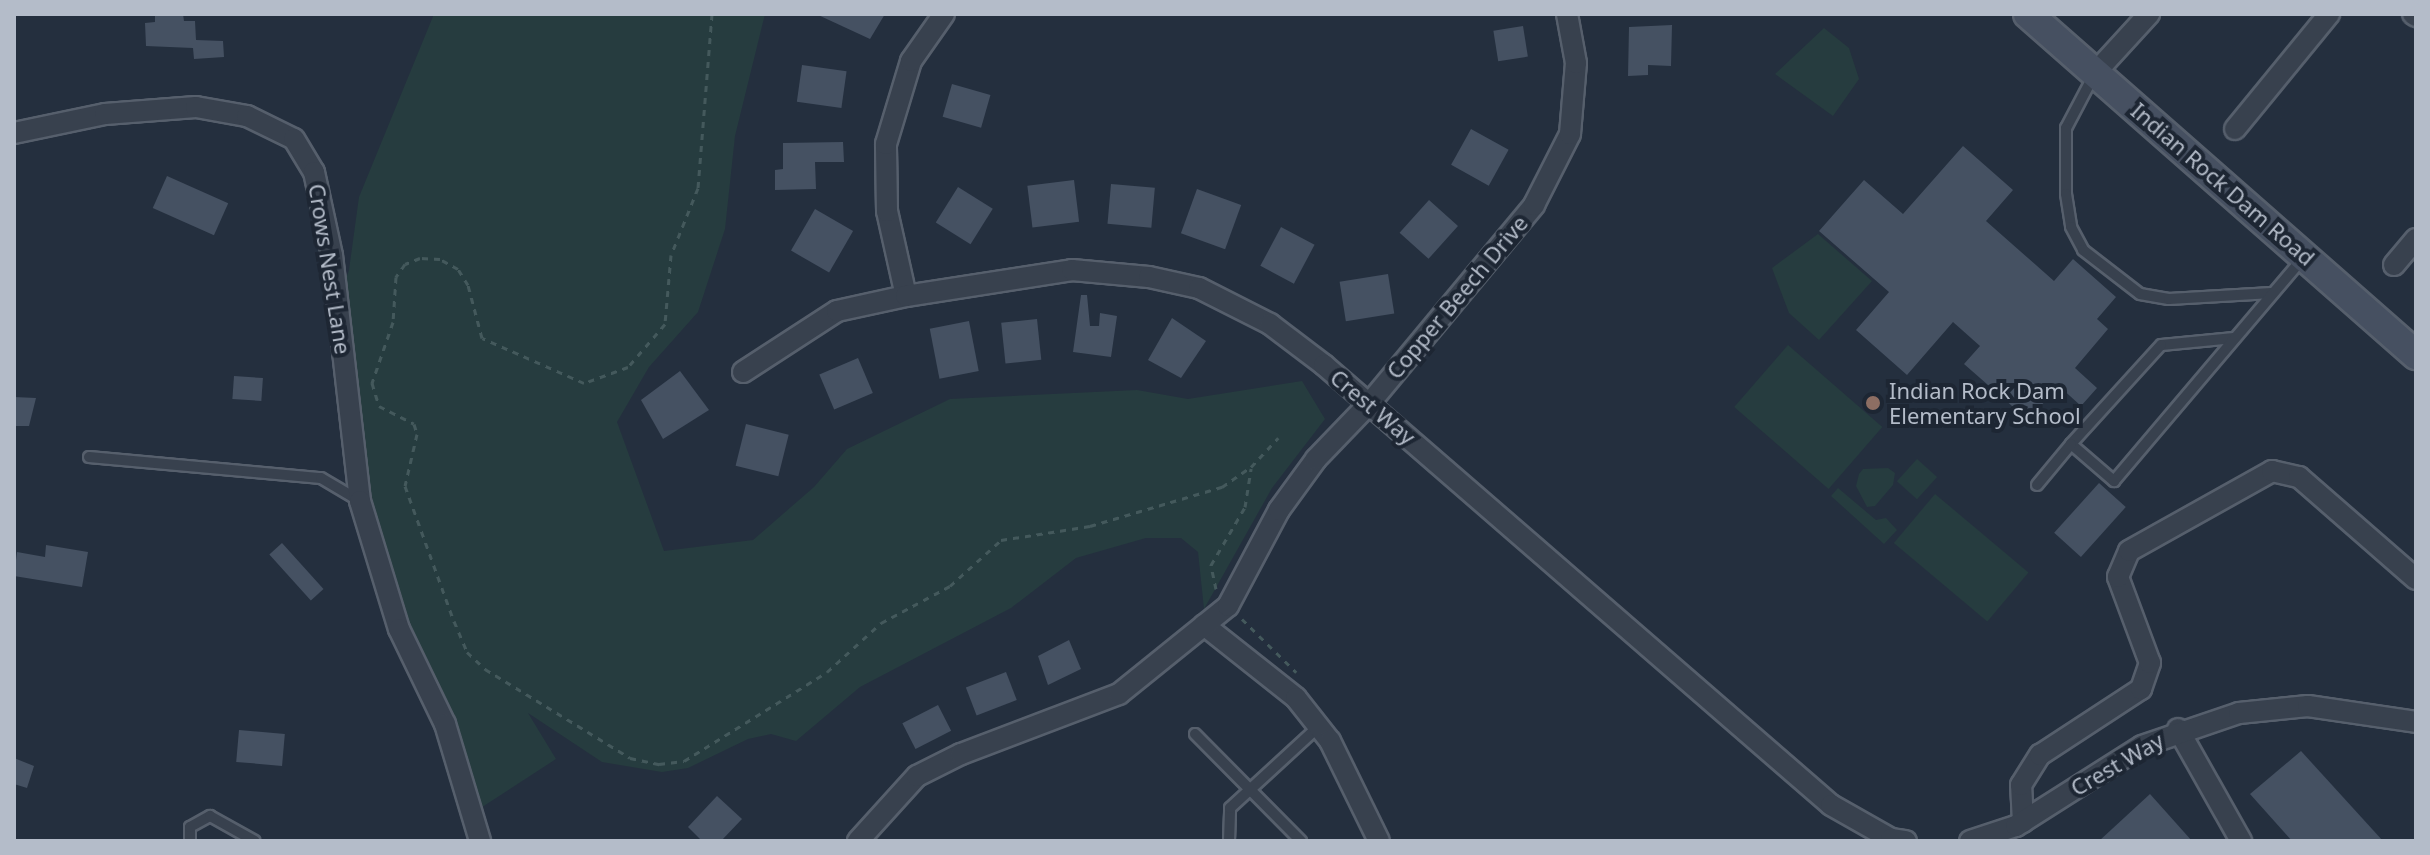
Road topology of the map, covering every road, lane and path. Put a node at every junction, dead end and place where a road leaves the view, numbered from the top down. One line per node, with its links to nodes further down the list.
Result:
1 (712, 14): 22 (path)
2 (944, 14): 14 (street)
3 (1567, 14): 18 (street, Copper Beech Drive)
4 (2028, 14): 7 (street, Indian Rock Dam Road)
5 (2149, 14): 7 (street)
6 (2329, 14): 8 (street)
7 (2096, 72): 11 (street, Indian Rock Dam Road); 13 (lane)
8 (2235, 129)
9 (14, 133): 24 (street, Crows Nest Lane)
10 (2416, 239): 12 (street)
11 (2305, 256): 13 (lane); 16 (street, Indian Rock Dam Road)
12 (2394, 265)
13 (2272, 293): 15 (lane)
14 (906, 296): 17 (street, Crest Way); 18 (street, Crest Way)
15 (2234, 338): 20 (lane); 20 (lane)
16 (2416, 355)
17 (743, 372)
18 (1369, 404): 26 (street, Copper Beech Drive); 41 (street, Crest Way)
19 (1278, 438): 22 (path)
20 (2071, 444): 23 (lane)
21 (89, 457): 24 (lane)
22 (1251, 467): 26 (path)
23 (2037, 485)
24 (360, 501): 36 (street, Crows Nest Lane)
25 (2416, 579): 33 (street)
26 (1228, 606): 27 (street, Copper Beech Drive)
27 (1204, 625): 29 (street); 37 (street, Copper Beech Drive)
28 (2416, 722): 30 (street, Crest Way)
29 (1318, 727): 32 (lane); 40 (street)
30 (2178, 729): 33 (street, Crest Way); 43 (street)
31 (1195, 734): 32 (lane)
32 (1250, 789): 38 (lane); 39 (lane)
33 (2023, 822): 42 (street, Crest Way)
34 (190, 841): 35 (lane)
35 (255, 841)
36 (480, 841)
37 (858, 841)
38 (1229, 841)
39 (1301, 841)
40 (1379, 841)
41 (1906, 841)
42 (1970, 841)
43 (2241, 841)

